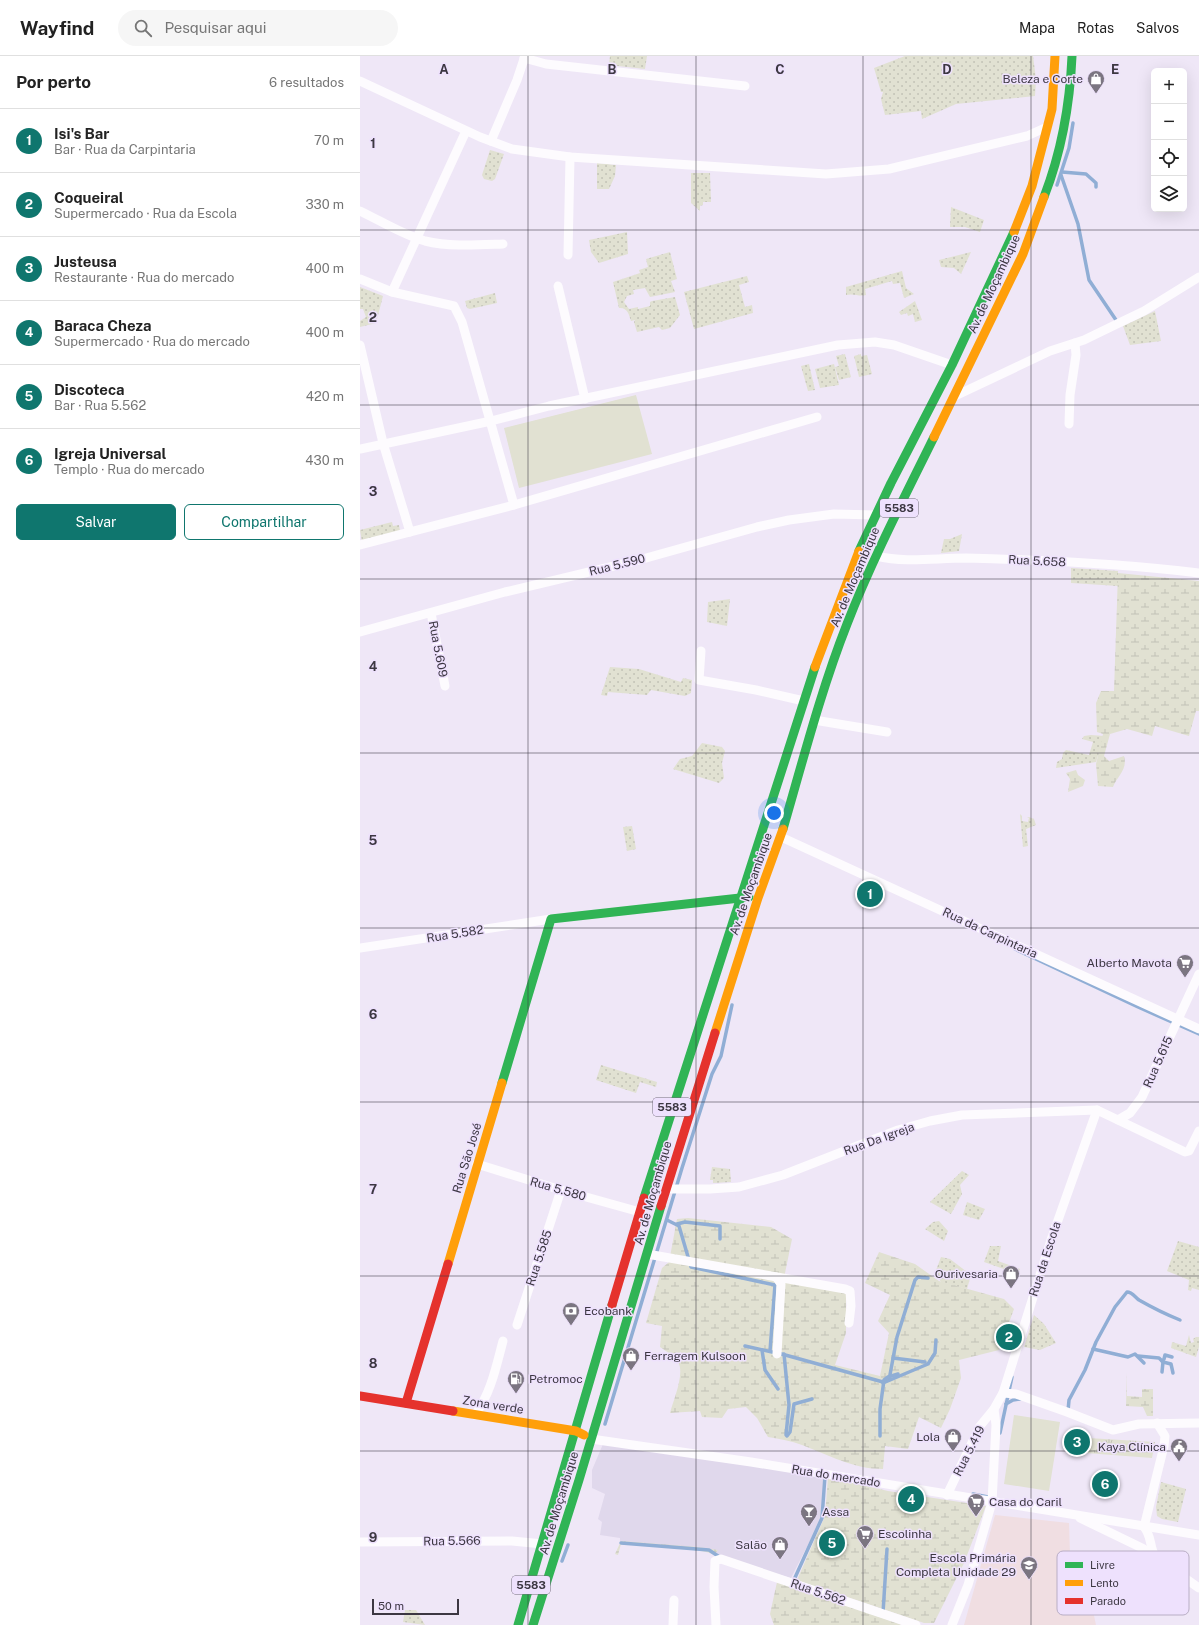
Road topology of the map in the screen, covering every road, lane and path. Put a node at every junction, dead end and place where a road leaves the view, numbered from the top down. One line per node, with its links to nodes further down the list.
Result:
1 (1055, 56): 6 (main road, Av. de Moçambique / 5583)
2 (1072, 56): 21 (main road, Av. de Moçambique / 5583)
3 (525, 57): 5 (street); 8 (street)
4 (360, 81): 7 (street)
5 (745, 86)
6 (1048, 126): 9 (street); 20 (main road, Av. de Moçambique / 5583)
7 (466, 131): 8 (street); 11 (street)
8 (491, 141): 9 (street)
9 (570, 157): 13 (street)
10 (360, 211): 11 (street)
11 (416, 238): 12 (street); 17 (street)
12 (503, 244)
13 (568, 255)
14 (1199, 277): 18 (street)
15 (360, 279): 17 (street)
16 (558, 286): 22 (street)
17 (392, 292): 24 (street)
18 (1075, 343): 21 (street); 25 (street)
19 (360, 345): 26 (street)
20 (952, 365): 22 (street); 29 (main road, Av. de Moçambique / 5583)
21 (954, 397): 32 (main road, Av. de Moçambique / 5583)
22 (585, 399): 24 (street)
23 (817, 417): 28 (street)
24 (491, 421): 26 (street); 28 (street)
25 (1070, 424)
26 (383, 443): 27 (street); 30 (street)
27 (360, 449)
28 (514, 505): 30 (street)
29 (876, 515): 34 (street, Rua 5.590); 38 (main road, Av. de Moçambique / 5583)
30 (410, 532): 31 (street)
31 (360, 545)
32 (876, 556): 33 (street, Rua 5.658); 39 (main road, Av. de Moçambique / 5583)
33 (1199, 573)
34 (431, 613): 35 (street, Rua 5.590); 37 (street, Rua 5.609)
35 (360, 632)
36 (700, 651): 38 (street)
37 (445, 686)
38 (804, 701): 42 (main road, Av. de Moçambique / 5583)
39 (814, 720): 40 (street); 41 (main road, Av. de Moçambique / 5583)
40 (887, 732)
41 (781, 837): 43 (main road, Av. de Moçambique / 5583); 47 (street, Rua da Carpintaria)
42 (740, 896): 43 (main road); 44 (main road); 55 (main road, Av. de Moçambique / 5583)
43 (758, 898): 53 (main road, Av. de Moçambique / 5583)
44 (551, 919): 45 (street, Rua 5.582); 52 (main road, Rua São José)
45 (360, 948)
46 (1199, 974): 47 (street, Rua 5.615)
47 (1178, 1019): 48 (street, Rua da Carpintaria); 50 (street, Rua 5.615)
48 (1199, 1029)
49 (1097, 1110): 50 (street); 53 (street, Rua Da Igreja); 62 (street, Rua da Escola)
50 (1118, 1120): 51 (street)
51 (1199, 1132)
52 (477, 1164): 54 (street, Rua 5.580); 64 (main road, Rua São José)
53 (667, 1189): 56 (main road, Av. de Moçambique / 5583)
54 (561, 1190): 55 (street, Rua 5.580); 59 (street, Rua 5.585)
55 (640, 1212): 69 (main road, Av. de Moçambique / 5583)
56 (647, 1254): 57 (street); 70 (main road, Av. de Moçambique / 5583)
57 (776, 1278): 58 (street); 61 (street)
58 (849, 1323)
59 (517, 1325)
60 (503, 1341): 66 (street)
61 (777, 1354)
62 (1003, 1393): 65 (street, Rua da Escola); 67 (street)
63 (360, 1396): 64 (main road, Zona verde)
64 (406, 1403): 66 (main road, Zona verde)
65 (994, 1409): 71 (street, Rua 5.419); 72 (street)
66 (475, 1414): 69 (main road, Zona verde)
67 (1157, 1423): 68 (street); 74 (street)
68 (1199, 1423)
69 (576, 1431): 70 (main road, Zona verde); 77 (main road, Av. de Moçambique / 5583)
70 (591, 1439): 71 (street, Rua do mercado); 84 (main road, Av. de Moçambique / 5583)
71 (947, 1495): 72 (street, Rua do mercado)
72 (992, 1502): 73 (street, Rua do mercado); 88 (street)
73 (1074, 1515): 74 (street, Rua do mercado); 78 (street)
74 (1144, 1527): 75 (street, Rua do mercado); 79 (street)
75 (1199, 1535)
76 (360, 1542): 77 (street, Rua 5.566)
77 (543, 1544): 83 (main road, Av. de Moçambique / 5583)
78 (1147, 1551)
79 (1152, 1551)
80 (1189, 1581): 81 (street)
81 (1199, 1588)
82 (674, 1600): 85 (street)
83 (518, 1625)
84 (533, 1625)
85 (673, 1625)
86 (716, 1625): 87 (street, Rua 5.562)
87 (916, 1625)
88 (952, 1625)

